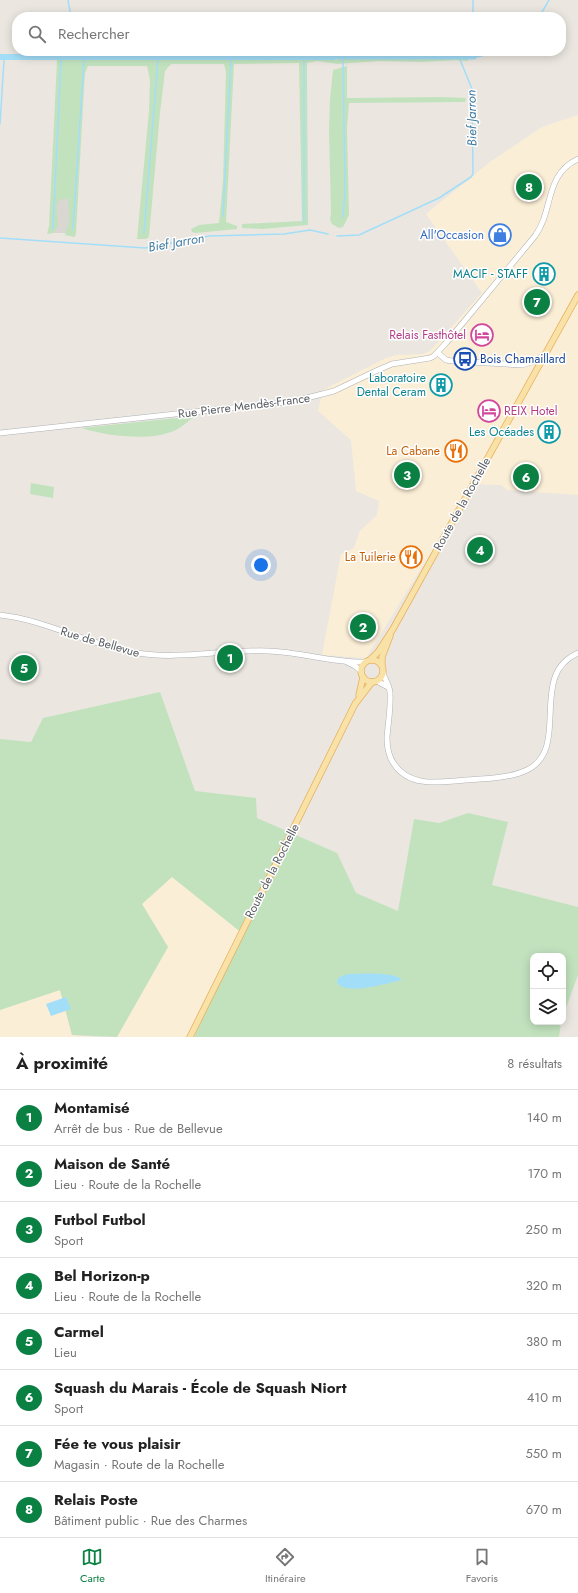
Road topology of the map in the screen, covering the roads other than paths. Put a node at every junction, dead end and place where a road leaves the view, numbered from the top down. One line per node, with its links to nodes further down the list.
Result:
1 (578, 159): 3 (street)
2 (578, 295): 4 (main road, Route de la Rochelle)
3 (438, 353): 4 (street); 5 (street, Rue Pierre Mendès-France)
4 (545, 354): 7 (main road, Route de la Rochelle)
5 (0, 433)
6 (0, 615): 10 (street, Rue de Bellevue)
7 (393, 629): 9 (main road, Route de la Rochelle); 11 (main road, Route de la Rochelle)
8 (578, 653): 16 (street)
9 (368, 660): 10 (street, Rue de Bellevue); 11 (main road); 12 (main road)
10 (344, 661): 12 (street, Rue de Bellevue)
11 (382, 665): 13 (main road)
12 (361, 671): 14 (main road)
13 (384, 673): 15 (main road); 16 (street)
14 (363, 677): 15 (main road); 17 (main road)
15 (375, 681): 16 (street); 17 (main road)
16 (390, 689)
17 (355, 704): 18 (main road, Route de la Rochelle)
18 (190, 1037)

